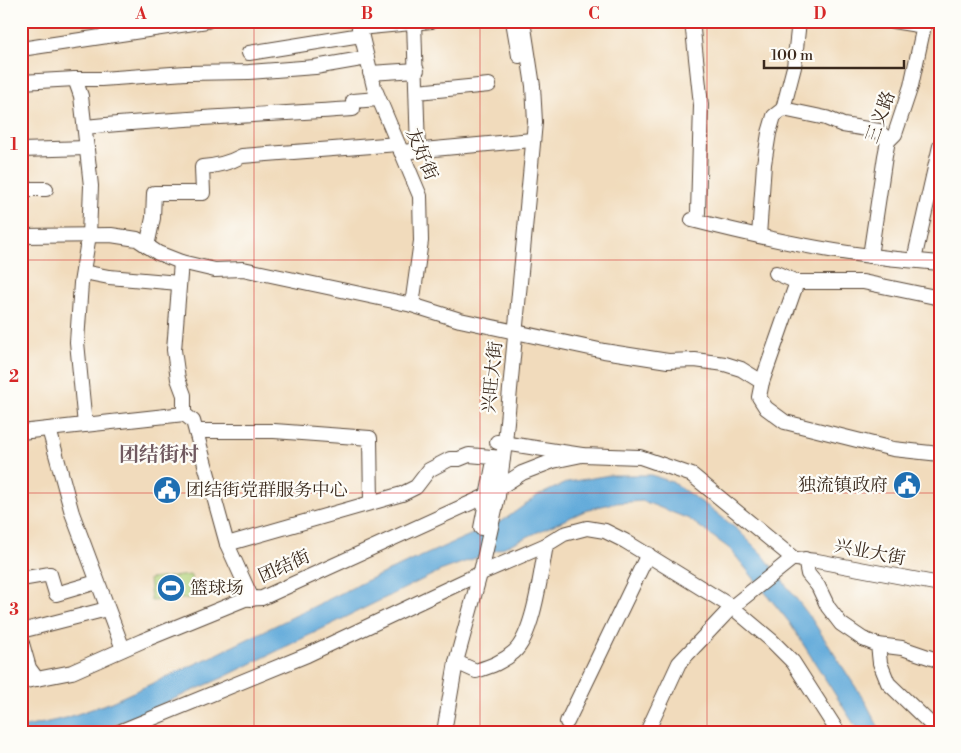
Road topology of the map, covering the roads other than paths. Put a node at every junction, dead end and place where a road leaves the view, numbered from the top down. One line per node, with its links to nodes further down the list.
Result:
1 (207, 21): 10 (street)
2 (432, 21): 8 (street)
3 (513, 21): 24 (street, 兴旺大街)
4 (523, 21): 24 (street, 兴旺大街)
5 (692, 21): 35 (street)
6 (798, 21): 22 (street)
7 (892, 21): 9 (street)
8 (414, 22): 11 (street); 15 (street)
9 (924, 23): 25 (street, 三义路)
10 (170, 24): 12 (street)
11 (359, 28): 13 (street); 14 (street, 友好街)
12 (21, 49)
13 (249, 53)
14 (367, 58): 16 (street, 友好街); 17 (street)
15 (417, 70): 16 (street); 20 (street)
16 (370, 73): 21 (street, 友好街)
17 (75, 79): 18 (street); 23 (street)
18 (21, 82)
19 (489, 85): 20 (street)
20 (418, 92): 30 (street)
21 (378, 99): 23 (street); 28 (street, 友好街)
22 (783, 109): 25 (street); 35 (street)
23 (85, 127): 27 (street)
24 (529, 140): 30 (street); 47 (street, 兴旺大街)
25 (888, 141): 37 (street, 三义路)
26 (940, 146): 38 (street)
27 (87, 148): 29 (street); 33 (street)
28 (399, 148): 30 (street); 36 (street); 46 (street, 友好街)
29 (21, 150)
30 (418, 150)
31 (46, 188): 32 (street)
32 (21, 189)
33 (89, 235): 34 (street); 36 (street); 41 (street)
34 (21, 236)
35 (759, 236): 37 (street)
36 (147, 246): 39 (street)
37 (870, 256): 38 (street)
38 (914, 260): 40 (street)
39 (182, 262): 44 (street); 46 (street)
40 (940, 263)
41 (83, 272): 44 (street); 50 (street)
42 (776, 273): 43 (street)
43 (797, 282): 45 (street); 48 (street)
44 (180, 283): 49 (street)
45 (940, 298)
46 (412, 305): 47 (street)
47 (512, 331): 48 (street); 54 (street, 兴旺大街)
48 (762, 382): 55 (street)
49 (184, 414): 50 (street); 52 (street)
50 (85, 424): 51 (street)
51 (49, 429): 53 (street); 66 (street)
52 (196, 431): 59 (street); 60 (street)
53 (21, 432)
54 (501, 443): 56 (street); 57 (street, 兴旺大街)
55 (940, 454)
56 (582, 455): 58 (street, 团结街); 63 (street)
57 (499, 458): 58 (street, 兴旺大街); 59 (street)
58 (493, 496): 64 (street, 兴旺大街); 68 (street, 团结街)
59 (371, 503): 60 (street)
60 (227, 544): 68 (street)
61 (546, 545): 62 (street); 64 (street); 76 (street)
62 (648, 554): 69 (street); 79 (street)
63 (799, 559): 67 (street, 兴业大街); 69 (street); 73 (street)
64 (476, 571): 76 (street, 兴旺大街); 80 (street); 82 (street, 兴旺大街)
65 (21, 579): 66 (street)
66 (97, 582): 70 (street)
67 (940, 584)
68 (252, 598): 74 (street, 团结街)
69 (732, 607): 84 (street); 85 (street)
70 (106, 609): 71 (street); 74 (street)
71 (21, 631)
72 (21, 640): 77 (street)
73 (878, 645): 75 (street); 86 (street)
74 (123, 649): 77 (street, 团结街)
75 (940, 661)
76 (456, 662): 83 (street, 兴旺大街)
77 (37, 679): 78 (street, 团结街)
78 (21, 682)
79 (567, 722)
80 (141, 727): 81 (street)
81 (118, 732)
82 (439, 732)
83 (444, 732)
84 (647, 732)
85 (838, 732)
86 (939, 732)

